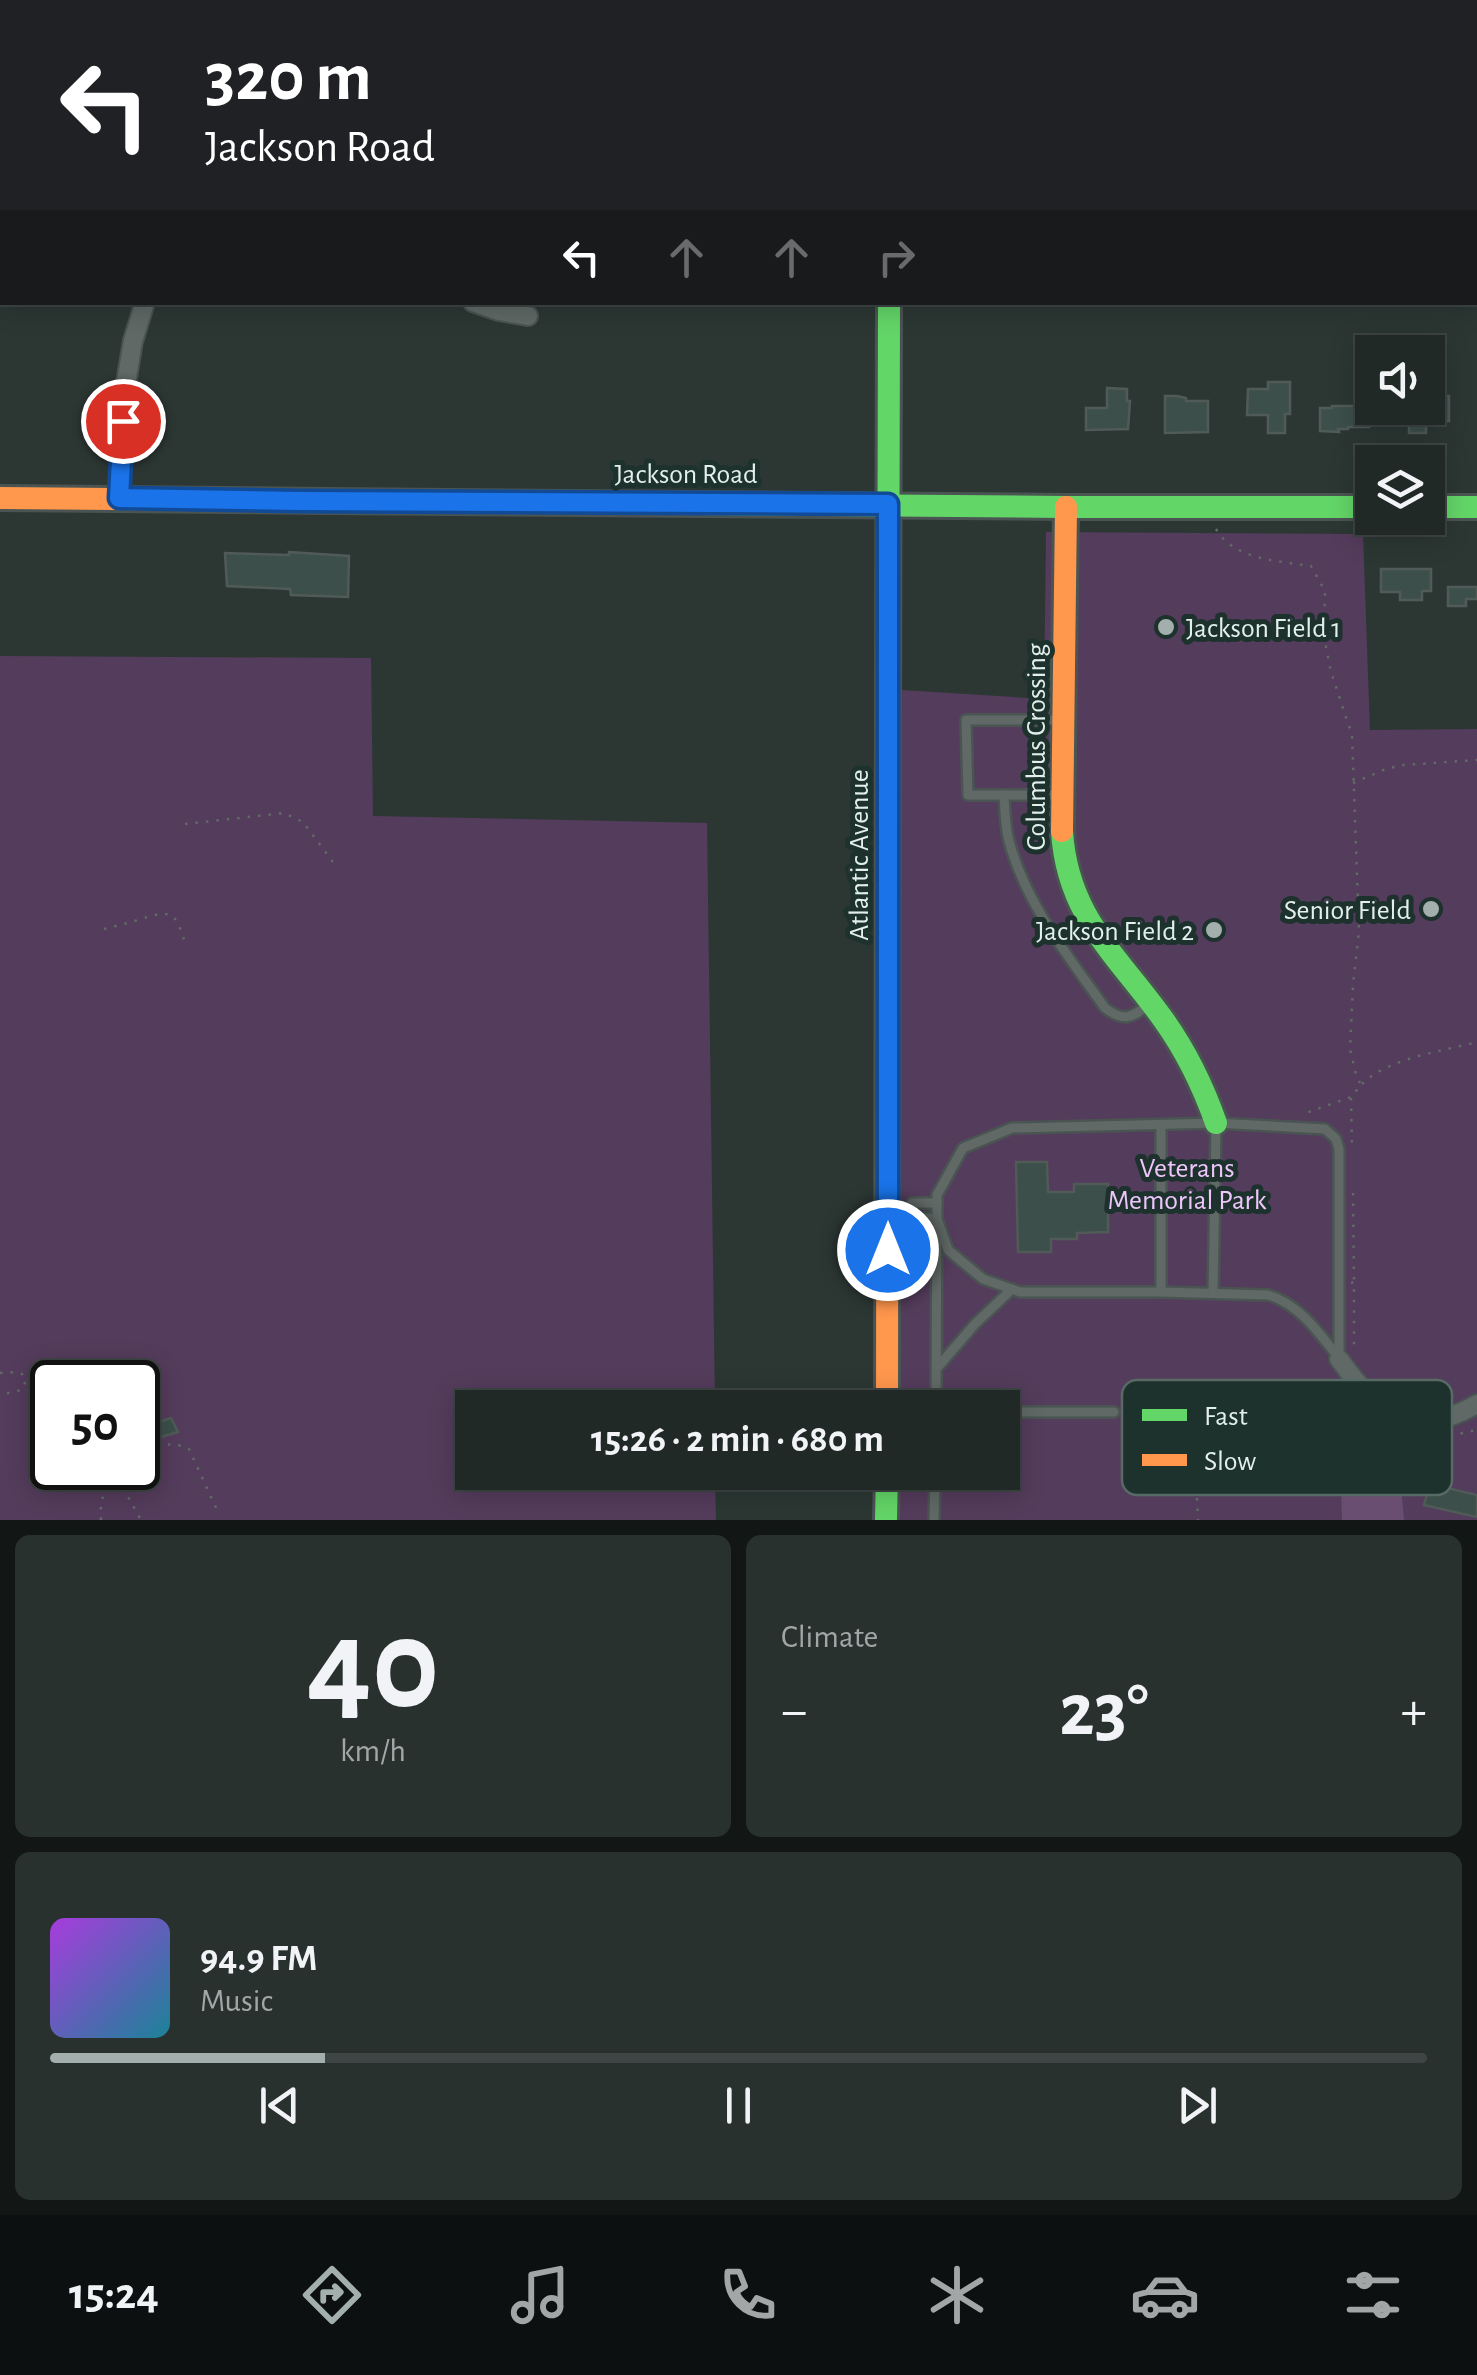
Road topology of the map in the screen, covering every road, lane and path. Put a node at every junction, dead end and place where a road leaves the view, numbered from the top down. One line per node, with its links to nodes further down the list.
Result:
1 (144, 305): 6 (street)
2 (482, 305): 4 (street)
3 (889, 305): 7 (street, Atlantic Avenue)
4 (528, 316)
5 (0, 498): 6 (street, Jackson Road)
6 (119, 498): 7 (street, Jackson Road)
7 (888, 504): 8 (street, Jackson Road); 29 (street, Atlantic Avenue)
8 (1066, 507): 9 (street, Jackson Road); 13 (street, Columbus Crossing)
9 (1355, 507)
10 (1445, 507): 11 (street)
11 (1477, 507)
12 (1216, 527): 15 (path)
13 (1063, 720): 16 (lane); 17 (street, Columbus Crossing)
14 (1477, 760): 15 (path)
15 (1353, 783): 24 (path)
16 (1004, 794): 17 (lane); 22 (lane)
17 (1062, 795): 22 (street, Columbus Crossing)
18 (185, 824): 19 (path)
19 (332, 862)
20 (104, 930): 21 (path)
21 (185, 943)
22 (1151, 1003): 26 (street, Columbus Crossing)
23 (1477, 1042): 24 (path)
24 (1361, 1084): 25 (path)
25 (1302, 1115)
26 (1216, 1124): 27 (lane); 34 (lane); 35 (lane)
27 (1162, 1125): 28 (lane); 33 (lane)
28 (937, 1203): 29 (lane); 30 (lane)
29 (896, 1210): 30 (lane); 39 (street, Atlantic Avenue)
30 (937, 1218): 32 (lane); 36 (lane)
31 (1346, 1284): 35 (path)
32 (1012, 1290): 33 (lane); 36 (lane)
33 (1161, 1292): 34 (lane)
34 (1212, 1293): 35 (lane)
35 (1347, 1354): 38 (street)
36 (937, 1368): 40 (lane)
37 (0, 1373): 41 (path)
38 (1355, 1380)
39 (888, 1390)
40 (936, 1390)
41 (0, 1395)
42 (1477, 1404): 45 (street)
43 (1020, 1412): 44 (lane)
44 (1114, 1412)
45 (1452, 1417)
46 (160, 1445): 52 (path)
47 (105, 1490): 53 (path)
48 (125, 1490): 54 (path)
49 (886, 1490): 55 (street)
50 (934, 1490): 56 (lane)
51 (1197, 1495): 57 (path)
52 (217, 1510)
53 (101, 1520)
54 (141, 1520)
55 (886, 1520)
56 (934, 1520)
57 (1198, 1520)

